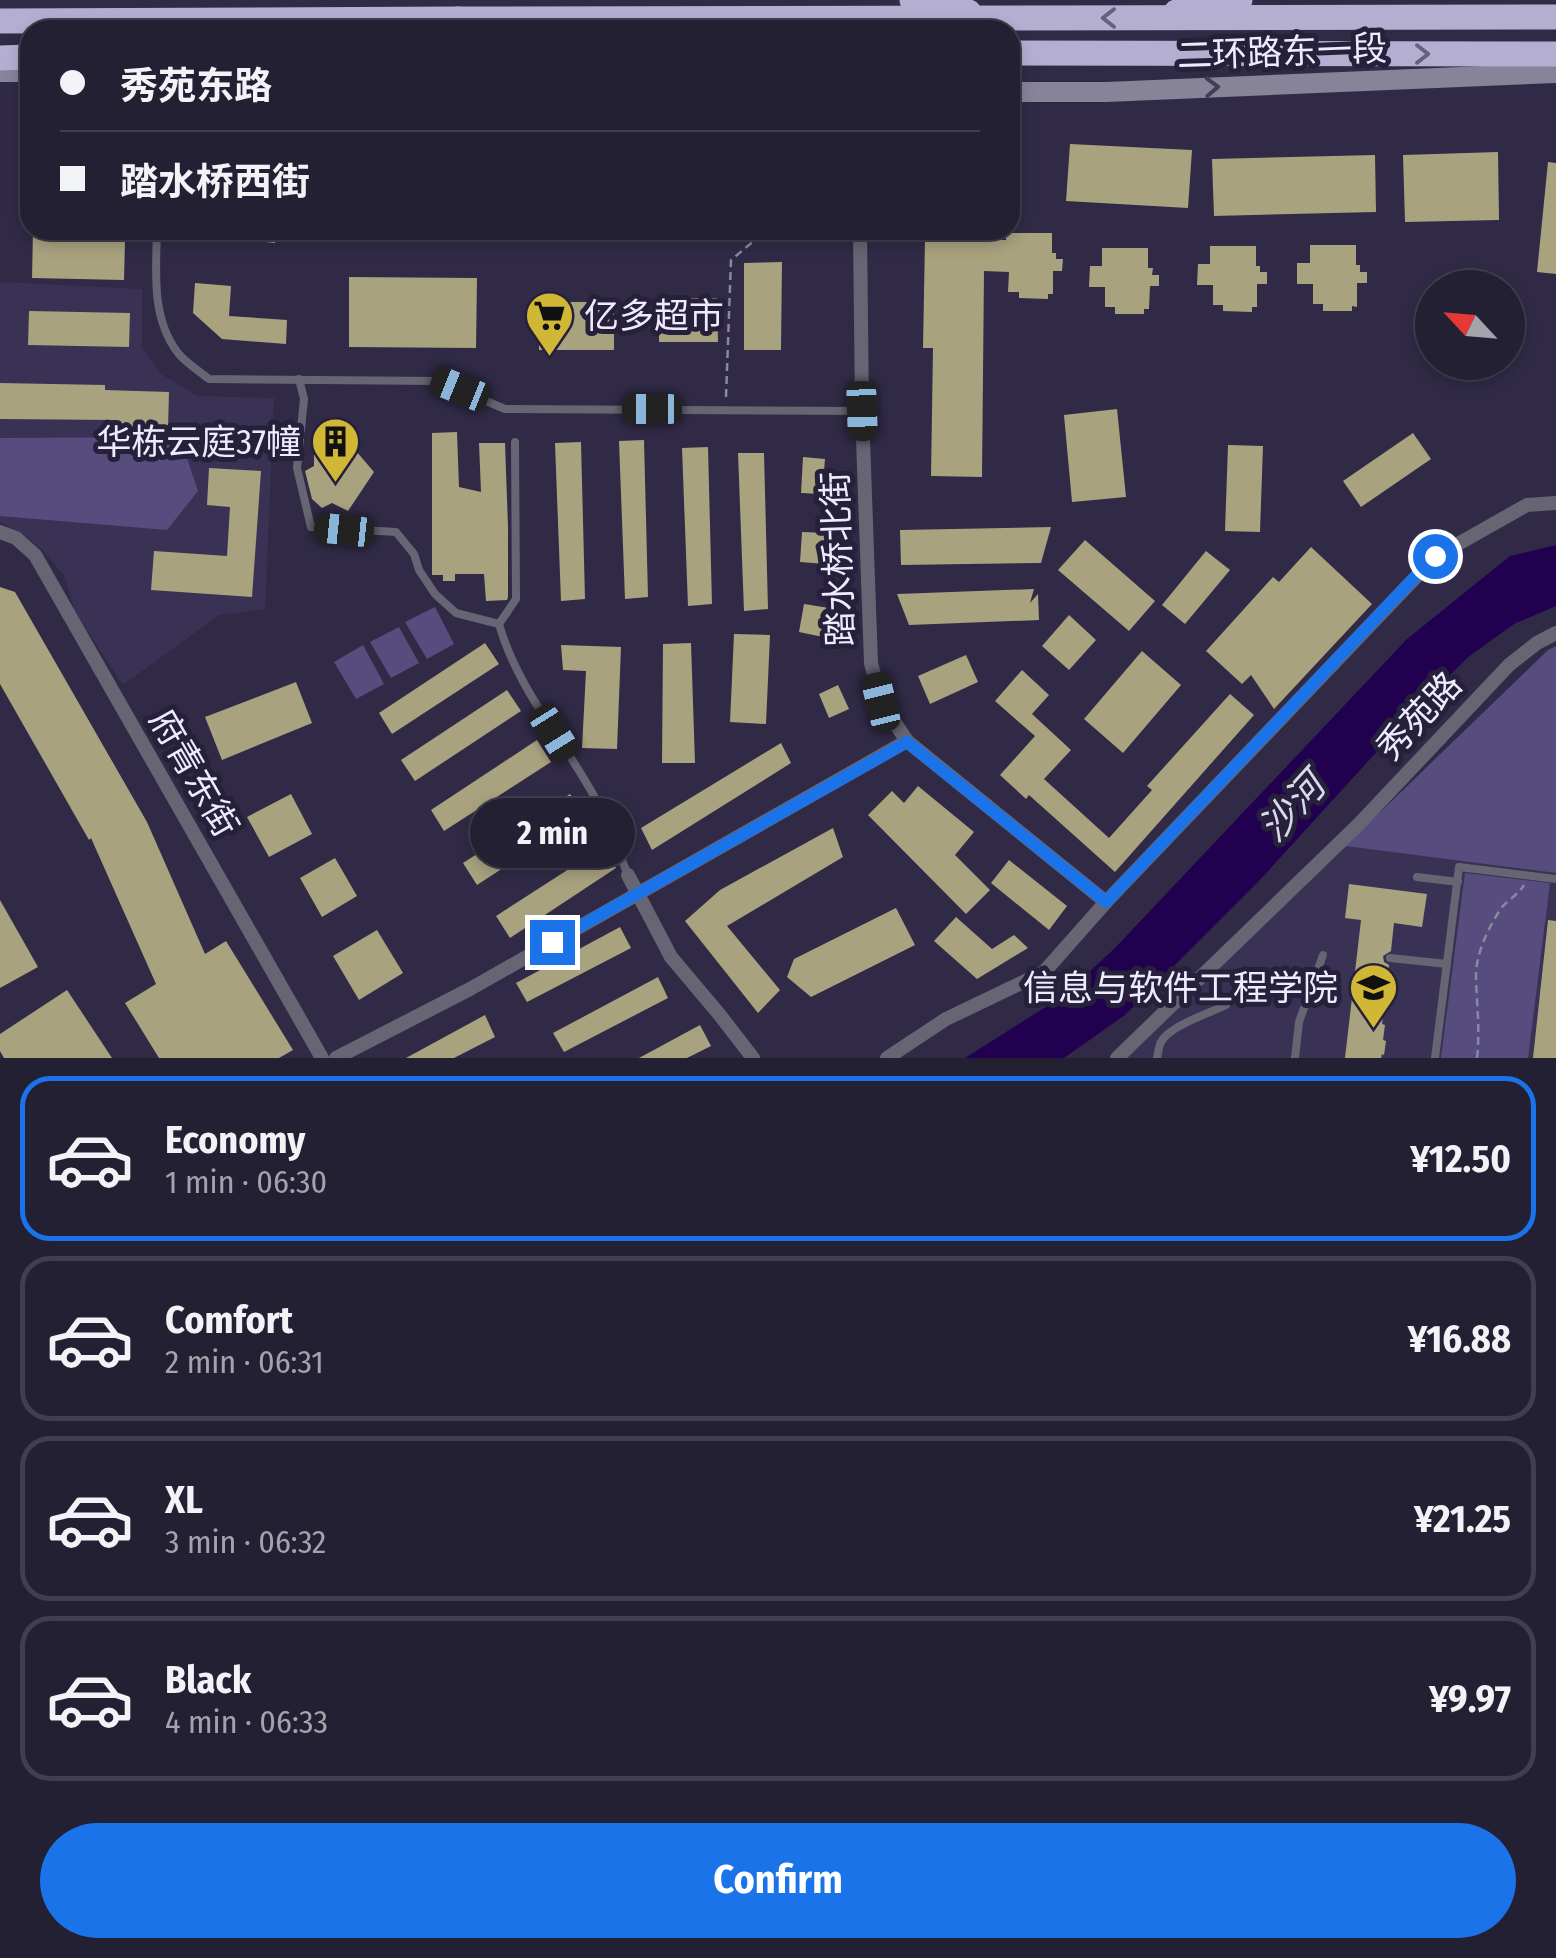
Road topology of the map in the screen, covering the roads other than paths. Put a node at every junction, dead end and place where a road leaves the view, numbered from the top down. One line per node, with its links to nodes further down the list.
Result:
1 (42, 0): 4 (highway)
2 (912, 0): 6 (highway, bridge)
3 (1240, 0): 7 (highway, bridge)
4 (0, 12)
5 (1556, 17): 7 (highway, bridge)
6 (999, 18): 7 (highway, one-way to 6, bridge); 8 (highway, bridge)
7 (1148, 18)
8 (0, 20)
9 (1126, 53): 10 (highway, bridge); 11 (highway, one-way to 11, bridge); 12 (highway, bridge)
10 (1020, 54)
11 (1556, 54)
12 (1020, 67)
13 (1556, 72): 14 (main road, 二环路东一段, one-way to 13)
14 (1020, 92)
15 (157, 240): 17 (lane)
16 (860, 240): 18 (street, 踏水桥北街)
17 (300, 380): 18 (lane); 22 (lane)
18 (862, 411): 24 (street, 踏水桥北街)
19 (515, 442): 22 (lane)
20 (1556, 503): 30 (street)
21 (0, 532): 35 (street, 府青东街)
22 (499, 624): 25 (lane)
23 (1556, 633): 39 (street, 秀苑路)
24 (907, 742): 29 (street); 30 (street, 踏水桥北街)
25 (628, 876): 29 (street)
26 (1417, 877): 28 (lane)
27 (1556, 879): 28 (lane)
28 (1458, 882): 33 (lane)
29 (637, 893): 36 (street); 37 (street)
30 (1106, 902): 38 (street)
31 (1323, 956): 41 (lane)
32 (1390, 958): 33 (lane)
33 (1447, 964): 42 (lane)
34 (1226, 1006): 40 (lane)
35 (322, 1058)
36 (336, 1058)
37 (753, 1058)
38 (886, 1058)
39 (1117, 1058)
40 (1157, 1058)
41 (1295, 1058)
42 (1435, 1058)

